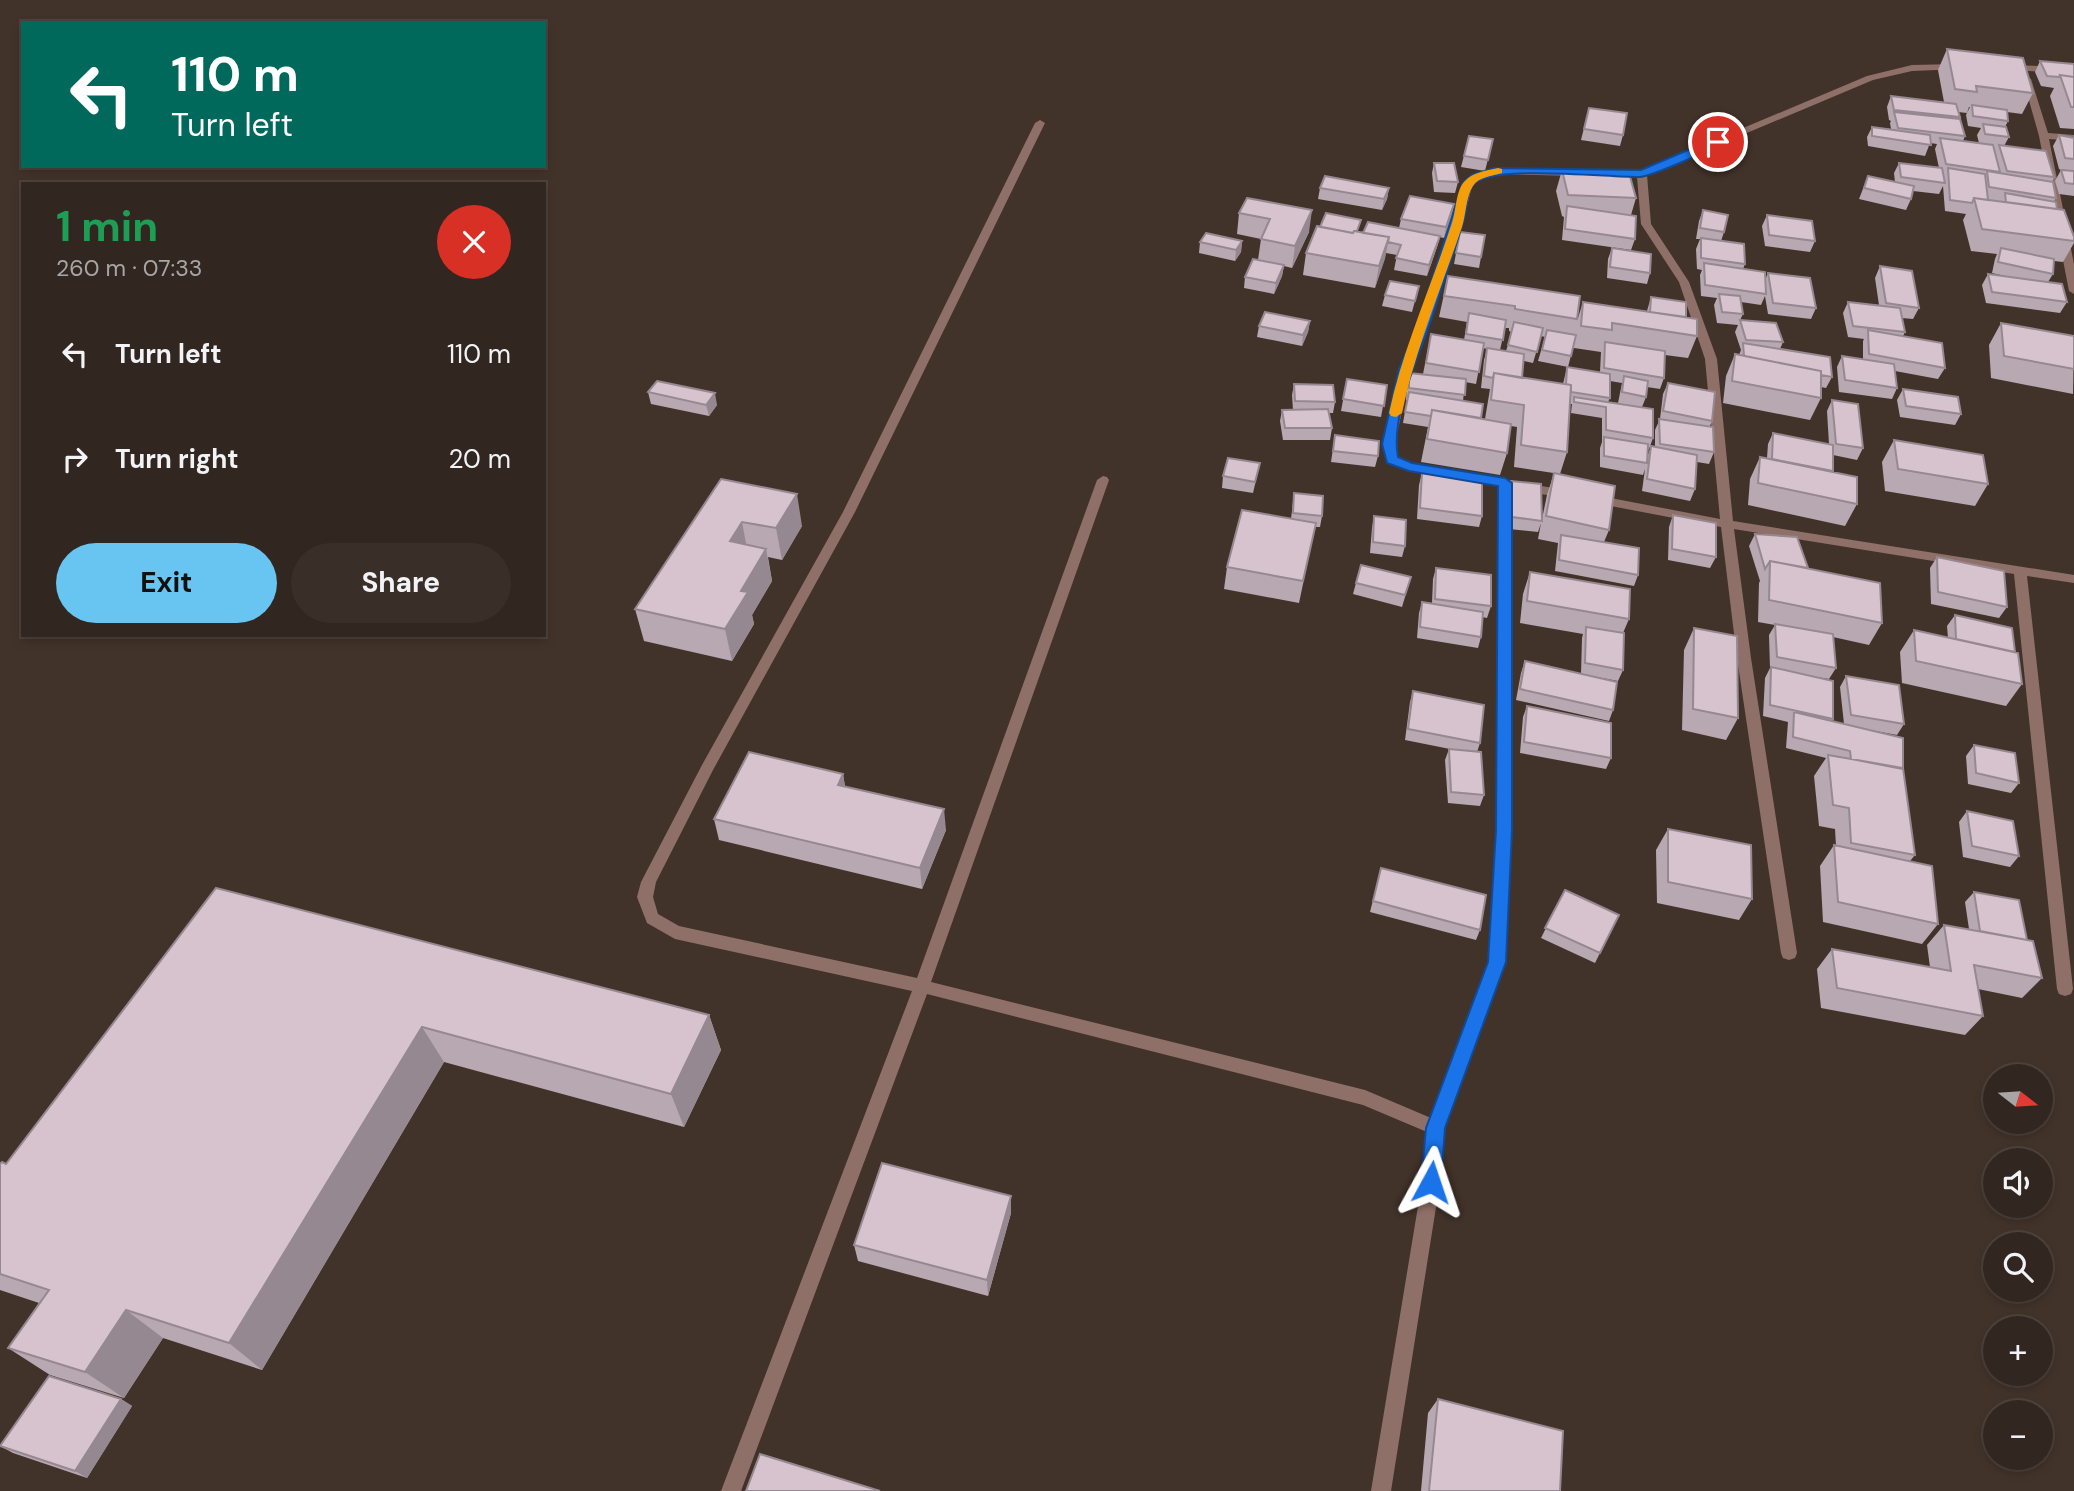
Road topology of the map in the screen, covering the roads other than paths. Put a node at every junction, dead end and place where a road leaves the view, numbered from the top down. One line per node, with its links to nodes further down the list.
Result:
1 (1974, 67): 8 (street)
2 (1999, 68): 3 (street)
3 (2023, 68): 4 (street); 6 (street)
4 (2074, 70)
5 (1040, 123): 16 (street)
6 (2044, 136): 7 (street); 9 (street)
7 (2074, 138)
8 (1642, 174): 11 (street); 12 (street)
9 (2074, 291)
10 (1103, 480): 16 (street)
11 (1505, 483): 12 (street); 18 (street)
12 (1727, 524): 13 (street); 15 (street)
13 (2020, 569): 14 (street); 17 (street)
14 (2074, 579)
15 (1789, 953)
16 (921, 986): 18 (street); 19 (street)
17 (2065, 989)
18 (1436, 1128): 20 (street)
19 (731, 1491)
20 (1381, 1491)

